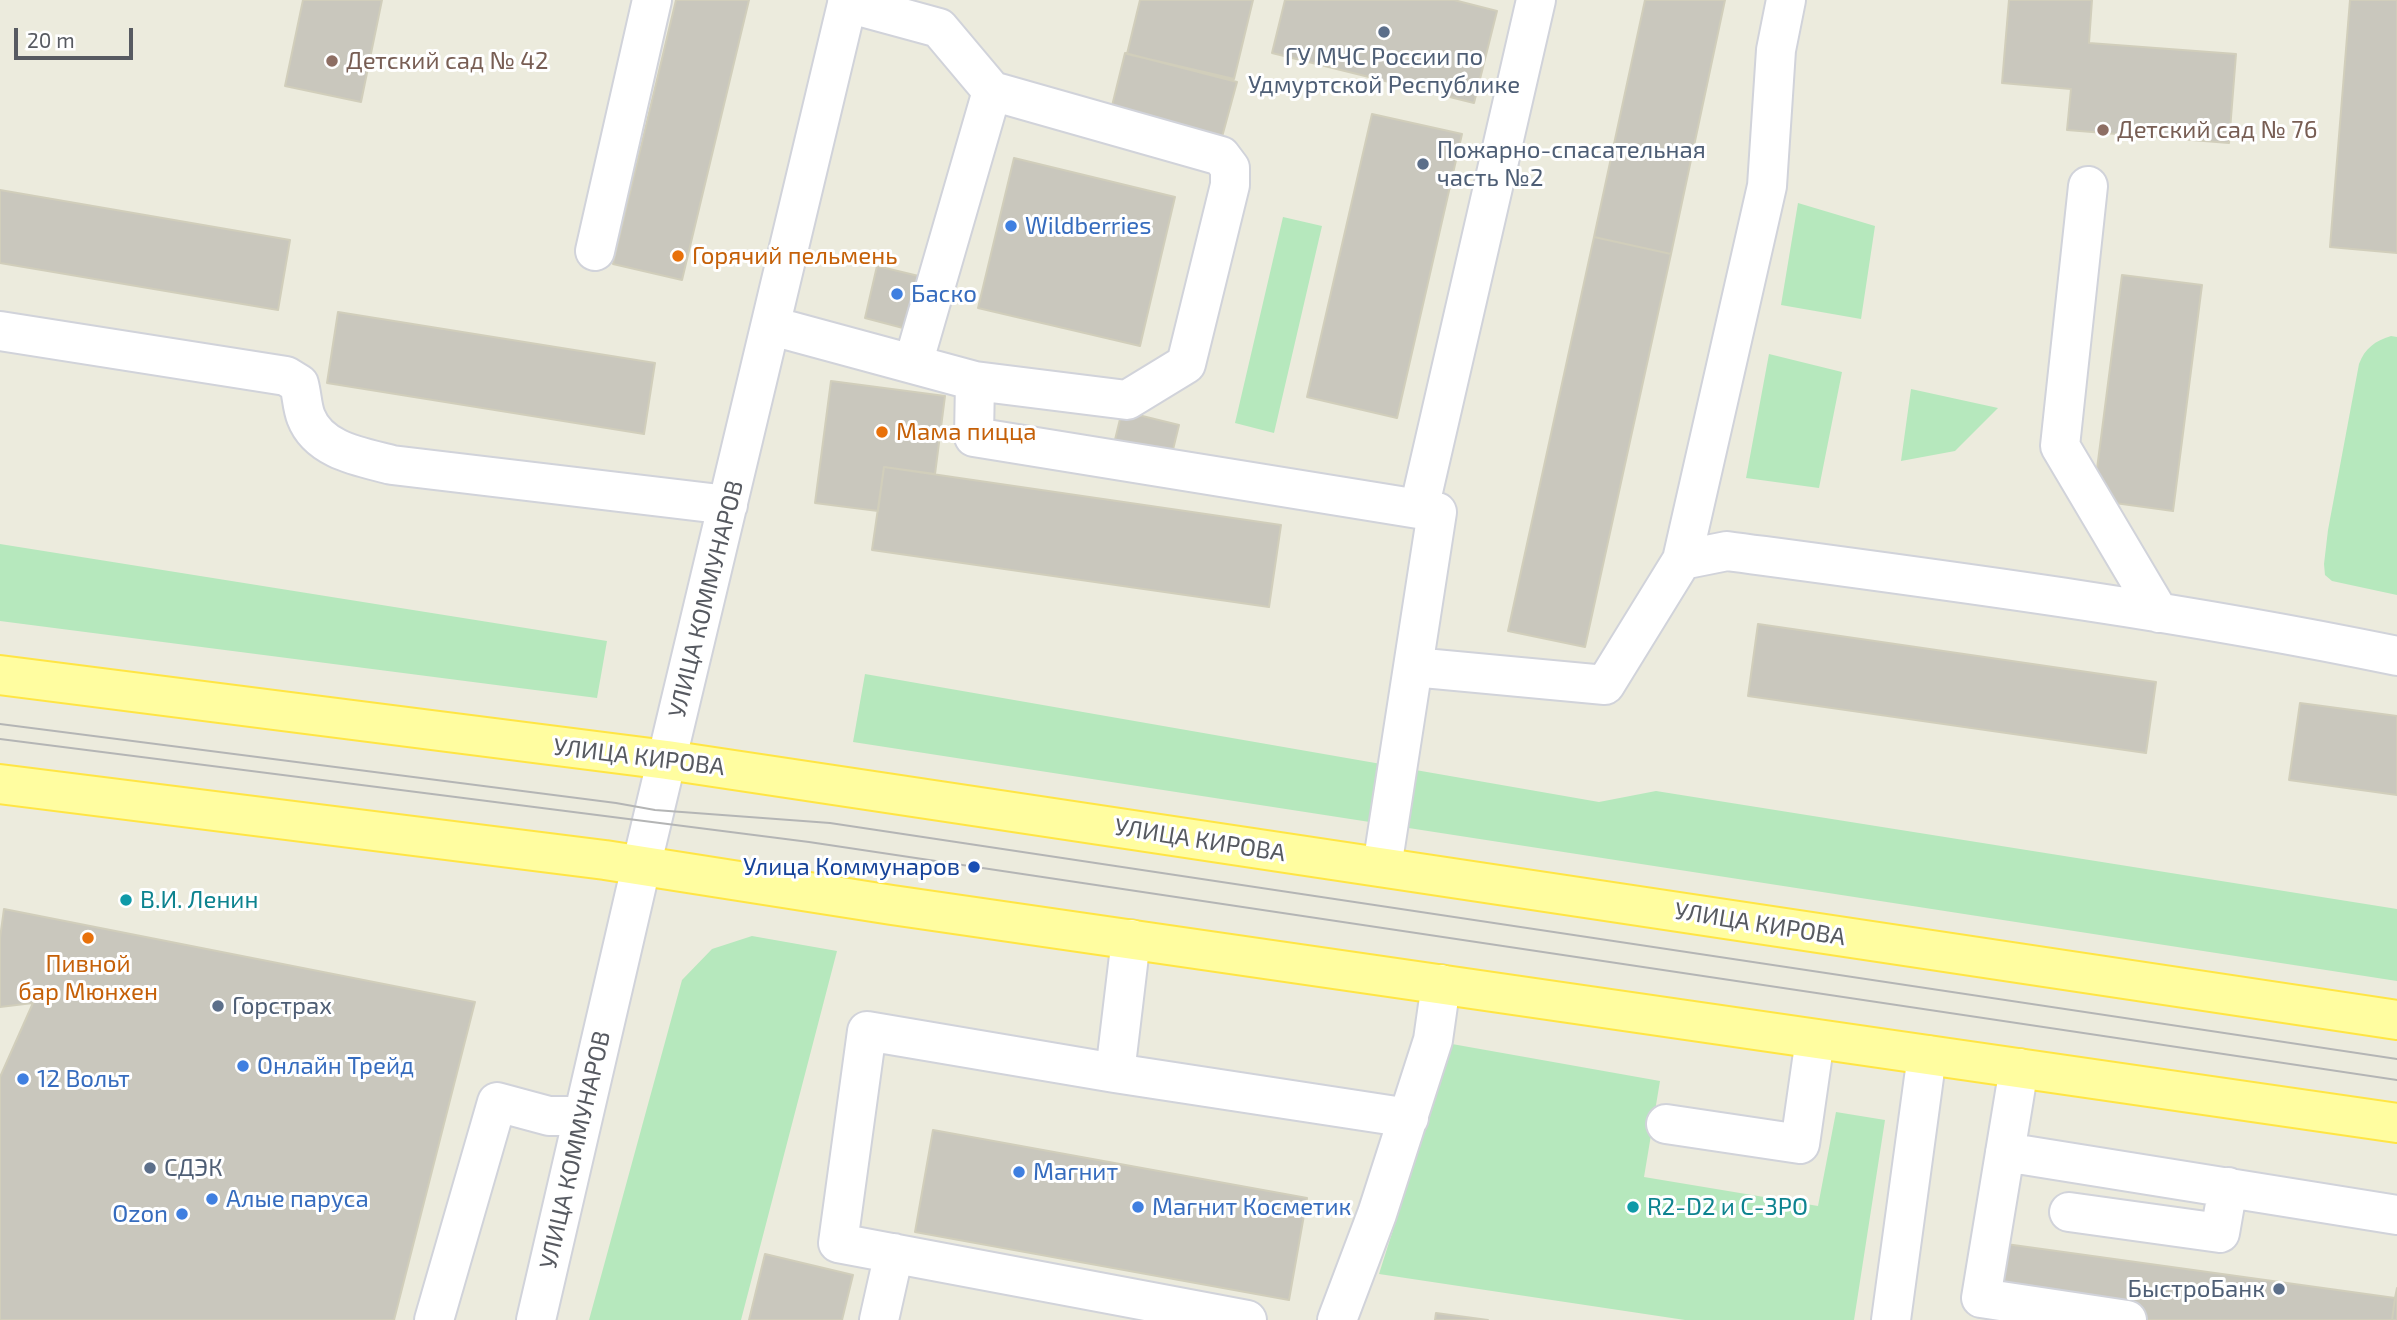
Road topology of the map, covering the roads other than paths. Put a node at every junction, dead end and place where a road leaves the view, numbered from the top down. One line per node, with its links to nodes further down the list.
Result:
1 (652, 0): 7 (street)
2 (1536, 0): 13 (street)
3 (1786, 0): 14 (street)
4 (848, 2): 5 (street); 8 (street, УЛИЦА КОММУНАРОВ)
5 (992, 91): 10 (street); 11 (street)
6 (2088, 186): 15 (street)
7 (595, 251)
8 (772, 326): 10 (street); 12 (street, УЛИЦА КОММУНАРОВ)
9 (0, 331): 12 (street)
10 (913, 364): 11 (street)
11 (975, 381): 13 (street)
12 (729, 505): 19 (street, УЛИЦА КОММУНАРОВ)
13 (1419, 509): 17 (street)
14 (1682, 559): 15 (street); 17 (street)
15 (2159, 613): 16 (street)
16 (2397, 656)
17 (1413, 667): 22 (street)
18 (0, 675): 19 (main road, УЛИЦА КИРОВА)
19 (667, 760): 21 (street, УЛИЦА КОММУНАРОВ); 22 (main road, УЛИЦА КИРОВА)
20 (0, 784): 21 (main road)
21 (641, 867): 23 (main road); 30 (street, УЛИЦА КОММУНАРОВ)
22 (1382, 867): 25 (main road, УЛИЦА КИРОВА)
23 (1130, 939): 24 (main road); 29 (street)
24 (1441, 985): 26 (main road); 31 (street)
25 (2397, 1020)
26 (1815, 1039): 27 (main road); 33 (street)
27 (1927, 1055): 28 (main road); 45 (street)
28 (2018, 1068): 32 (main road); 34 (street)
29 (1115, 1073): 31 (street); 38 (street)
30 (582, 1116): 40 (street); 41 (street, УЛИЦА КОММУНАРОВ)
31 (1409, 1118): 44 (street)
32 (2397, 1123)
33 (1666, 1124)
34 (2005, 1152): 35 (street); 46 (street)
35 (2228, 1187): 36 (street); 37 (street)
36 (2069, 1212)
37 (2397, 1215)
38 (894, 1253): 39 (street); 42 (street)
39 (1185, 1314): 43 (street)
40 (434, 1320)
41 (536, 1320)
42 (879, 1320)
43 (1247, 1320)
44 (1336, 1320)
45 (1891, 1320)
46 (2127, 1320)

